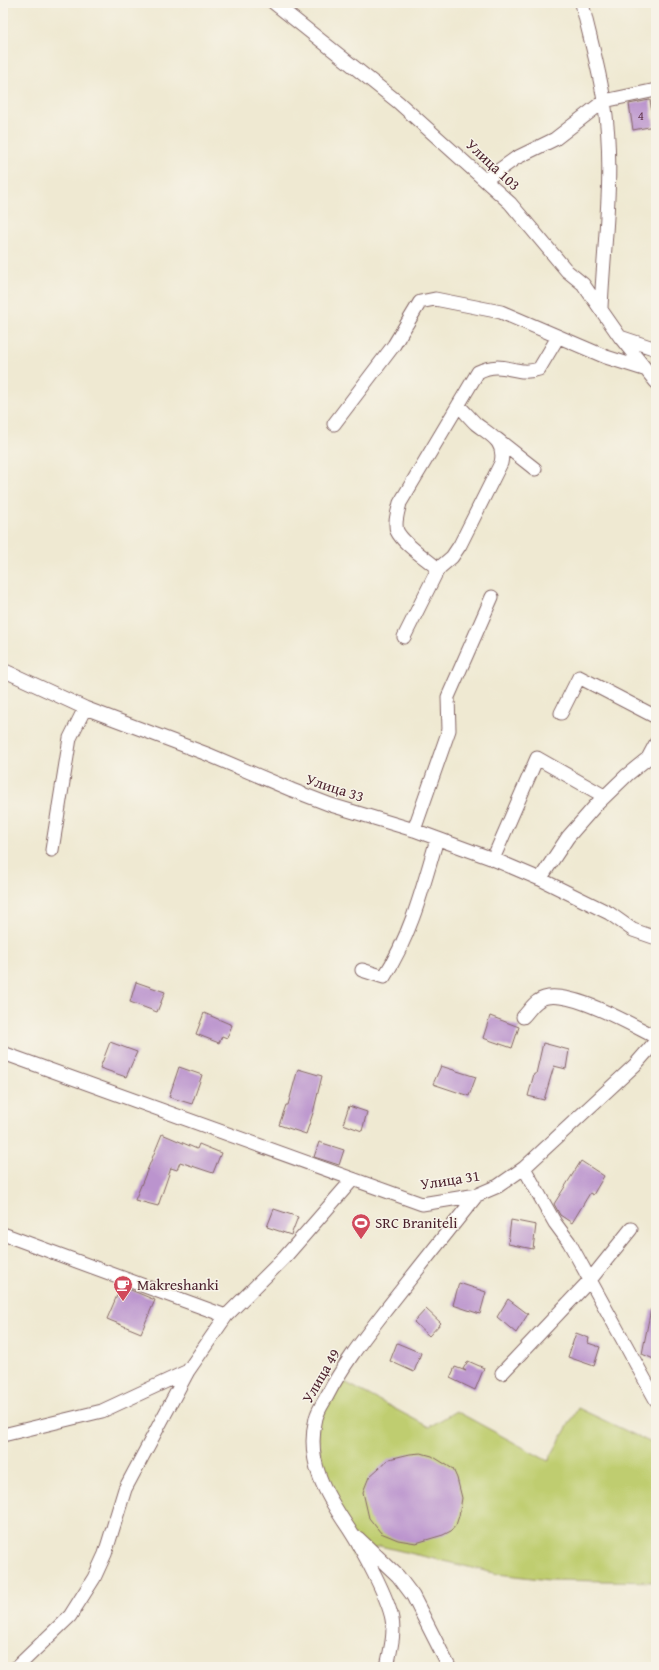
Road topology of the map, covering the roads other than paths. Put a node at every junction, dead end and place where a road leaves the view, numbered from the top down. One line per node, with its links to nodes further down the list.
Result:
1 (274, 3): 5 (street, Улица 103)
2 (582, 3): 4 (street)
3 (656, 90): 4 (street)
4 (604, 102): 5 (street); 6 (street)
5 (485, 180): 6 (street, Улица 103)
6 (600, 308): 8 (street, Улица 103)
7 (558, 337): 10 (street); 12 (street); 13 (street)
8 (620, 337): 9 (street); 10 (street, Улица 103)
9 (656, 349)
10 (644, 369): 11 (street, Улица 103)
11 (656, 382)
12 (459, 406): 14 (street); 16 (street)
13 (334, 424)
14 (497, 439): 15 (street); 16 (street)
15 (535, 469)
16 (438, 569): 18 (street)
17 (492, 597): 25 (street)
18 (404, 637)
19 (3, 670): 20 (street, Улица 33)
20 (86, 708): 25 (street, Улица 33); 27 (street)
21 (562, 713): 22 (street)
22 (656, 718)
23 (656, 743): 24 (street)
24 (604, 796): 28 (street); 29 (street)
25 (414, 830): 26 (street, Улица 33)
26 (437, 839): 28 (street, Улица 33); 31 (street)
27 (52, 850)
28 (493, 859): 29 (street, Улица 33)
29 (540, 879): 30 (street, Улица 33)
30 (656, 938)
31 (362, 970)
32 (523, 1017): 33 (street)
33 (656, 1037)
34 (656, 1041): 36 (street, Улица 31)
35 (3, 1053): 37 (street, Улица 31)
36 (524, 1168): 38 (street, Улица 31); 41 (street)
37 (353, 1179): 38 (street, Улица 31); 42 (street)
38 (477, 1195): 48 (street, Улица 49)
39 (631, 1229): 41 (street)
40 (3, 1234): 42 (street)
41 (590, 1280): 44 (street); 45 (street)
42 (226, 1316): 43 (street)
43 (188, 1371): 47 (street); 49 (street)
44 (502, 1373)
45 (652, 1383): 46 (street)
46 (656, 1400)
47 (3, 1435)
48 (350, 1531): 50 (street, Улица 49); 51 (street)
49 (17, 1667)
50 (387, 1667)
51 (449, 1667)

